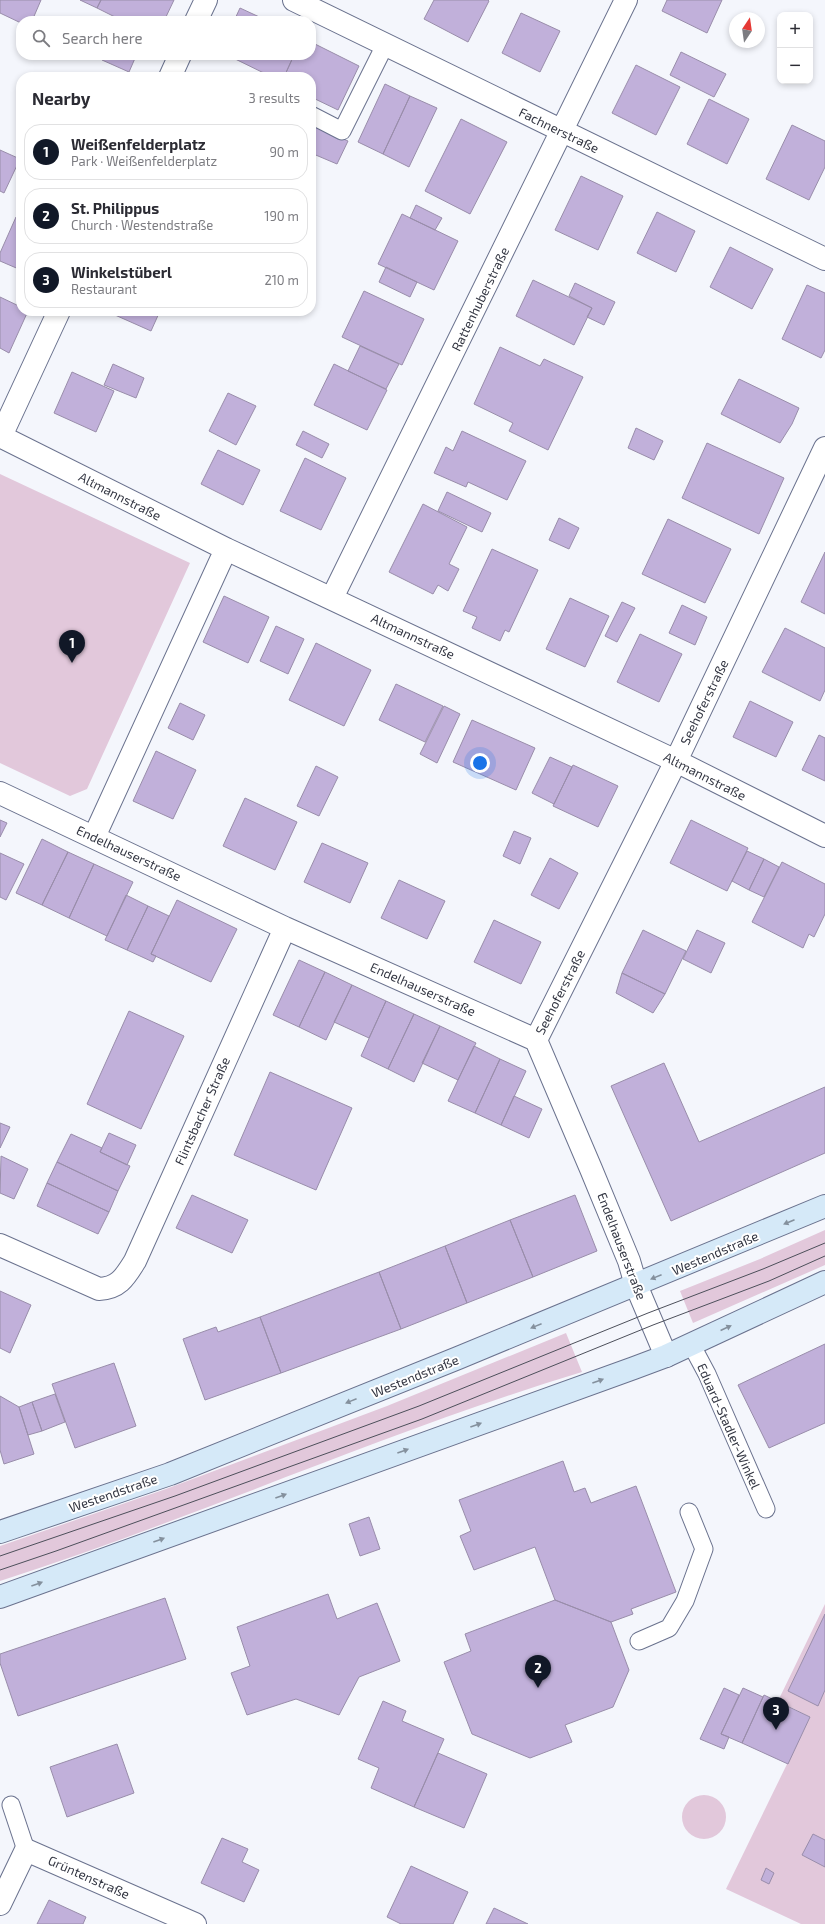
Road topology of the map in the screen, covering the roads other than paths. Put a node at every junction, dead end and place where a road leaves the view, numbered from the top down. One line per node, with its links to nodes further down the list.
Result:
1 (206, 0): 4 (street)
2 (294, 0): 5 (street, Fachnerstraße)
3 (626, 0): 9 (street, Rattenhuberstraße)
4 (198, 16)
5 (385, 44): 8 (lane); 9 (street, Fachnerstraße)
6 (178, 60): 7 (street)
7 (172, 72)
8 (316, 118)
9 (562, 132): 10 (street, Fachnerstraße); 15 (street, Rattenhuberstraße)
10 (825, 259)
11 (58, 316): 12 (street)
12 (0, 436): 14 (street, Altmannstraße)
13 (825, 448): 16 (street, Seehoferstraße)
14 (226, 549): 15 (street, Altmannstraße); 19 (street)
15 (332, 598): 16 (street, Altmannstraße)
16 (676, 760): 18 (street, Altmannstraße); 21 (street, Seehoferstraße)
17 (0, 793): 19 (street, Endelhauserstraße)
18 (825, 836)
19 (94, 837): 20 (street, Endelhauserstraße)
20 (285, 928): 21 (street, Endelhauserstraße); 23 (street, Flintsbacher Straße)
21 (536, 1040): 25 (street, Endelhauserstraße)
22 (825, 1206): 25 (main road, Westendstraße, one-way to 25)
23 (0, 1245)
24 (825, 1282): 26 (main road, one-way to 24)
25 (636, 1285): 27 (street, Endelhauserstraße); 30 (main road, Westendstraße, one-way to 30)
26 (691, 1344): 27 (main road); 28 (lane, Eduard-Stadler-Winkel)
27 (666, 1356): 31 (main road, one-way to 27)
28 (766, 1509)
29 (689, 1512): 32 (lane)
30 (0, 1532)
31 (0, 1597)
32 (639, 1641)
33 (11, 1805): 34 (lane)
34 (26, 1850): 35 (street); 36 (street, Grüntenstraße)
35 (0, 1904)
36 (195, 1924)

